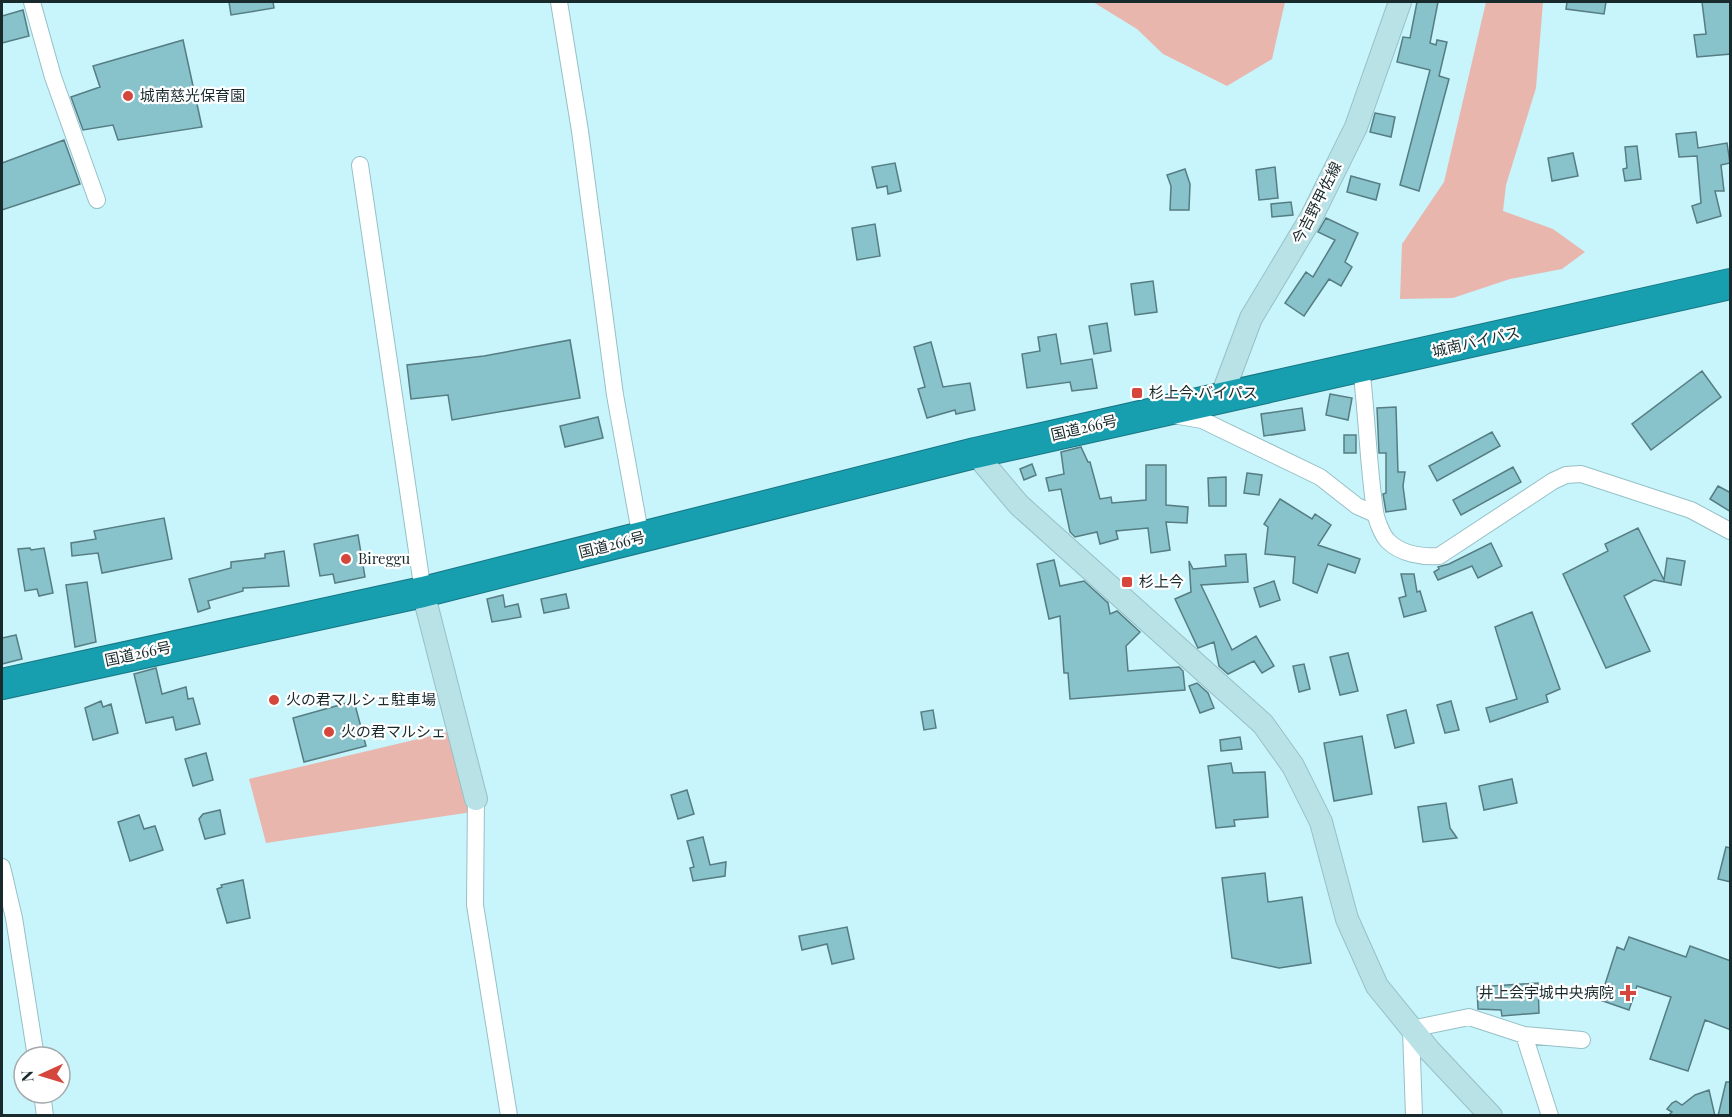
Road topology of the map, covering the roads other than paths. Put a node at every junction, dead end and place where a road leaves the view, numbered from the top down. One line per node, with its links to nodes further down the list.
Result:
1 (32, 2): 5 (street)
2 (560, 2): 13 (street)
3 (1400, 2): 8 (street, 今吉野甲佐線)
4 (360, 165): 14 (street)
5 (97, 200)
6 (1731, 285): 7 (highway, 城南バイパス)
7 (1360, 368): 8 (highway, 城南バイパス); 11 (street)
8 (1221, 398): 9 (highway, 国道266号)
9 (1155, 412): 10 (highway, 国道266号); 11 (street)
10 (975, 453): 13 (highway, 国道266号); 18 (street)
11 (1375, 514): 12 (street)
12 (1731, 531)
13 (641, 538): 14 (highway, 国道266号)
14 (423, 591): 15 (highway, 国道266号); 16 (street)
15 (2, 684)
16 (476, 799): 22 (street)
17 (2, 867): 21 (street)
18 (1411, 1029): 19 (street); 23 (street); 24 (street)
19 (1524, 1035): 20 (street); 25 (street)
20 (1582, 1040)
21 (34, 1045)
22 (509, 1116)
23 (1414, 1116)
24 (1491, 1116)
25 (1550, 1116)

